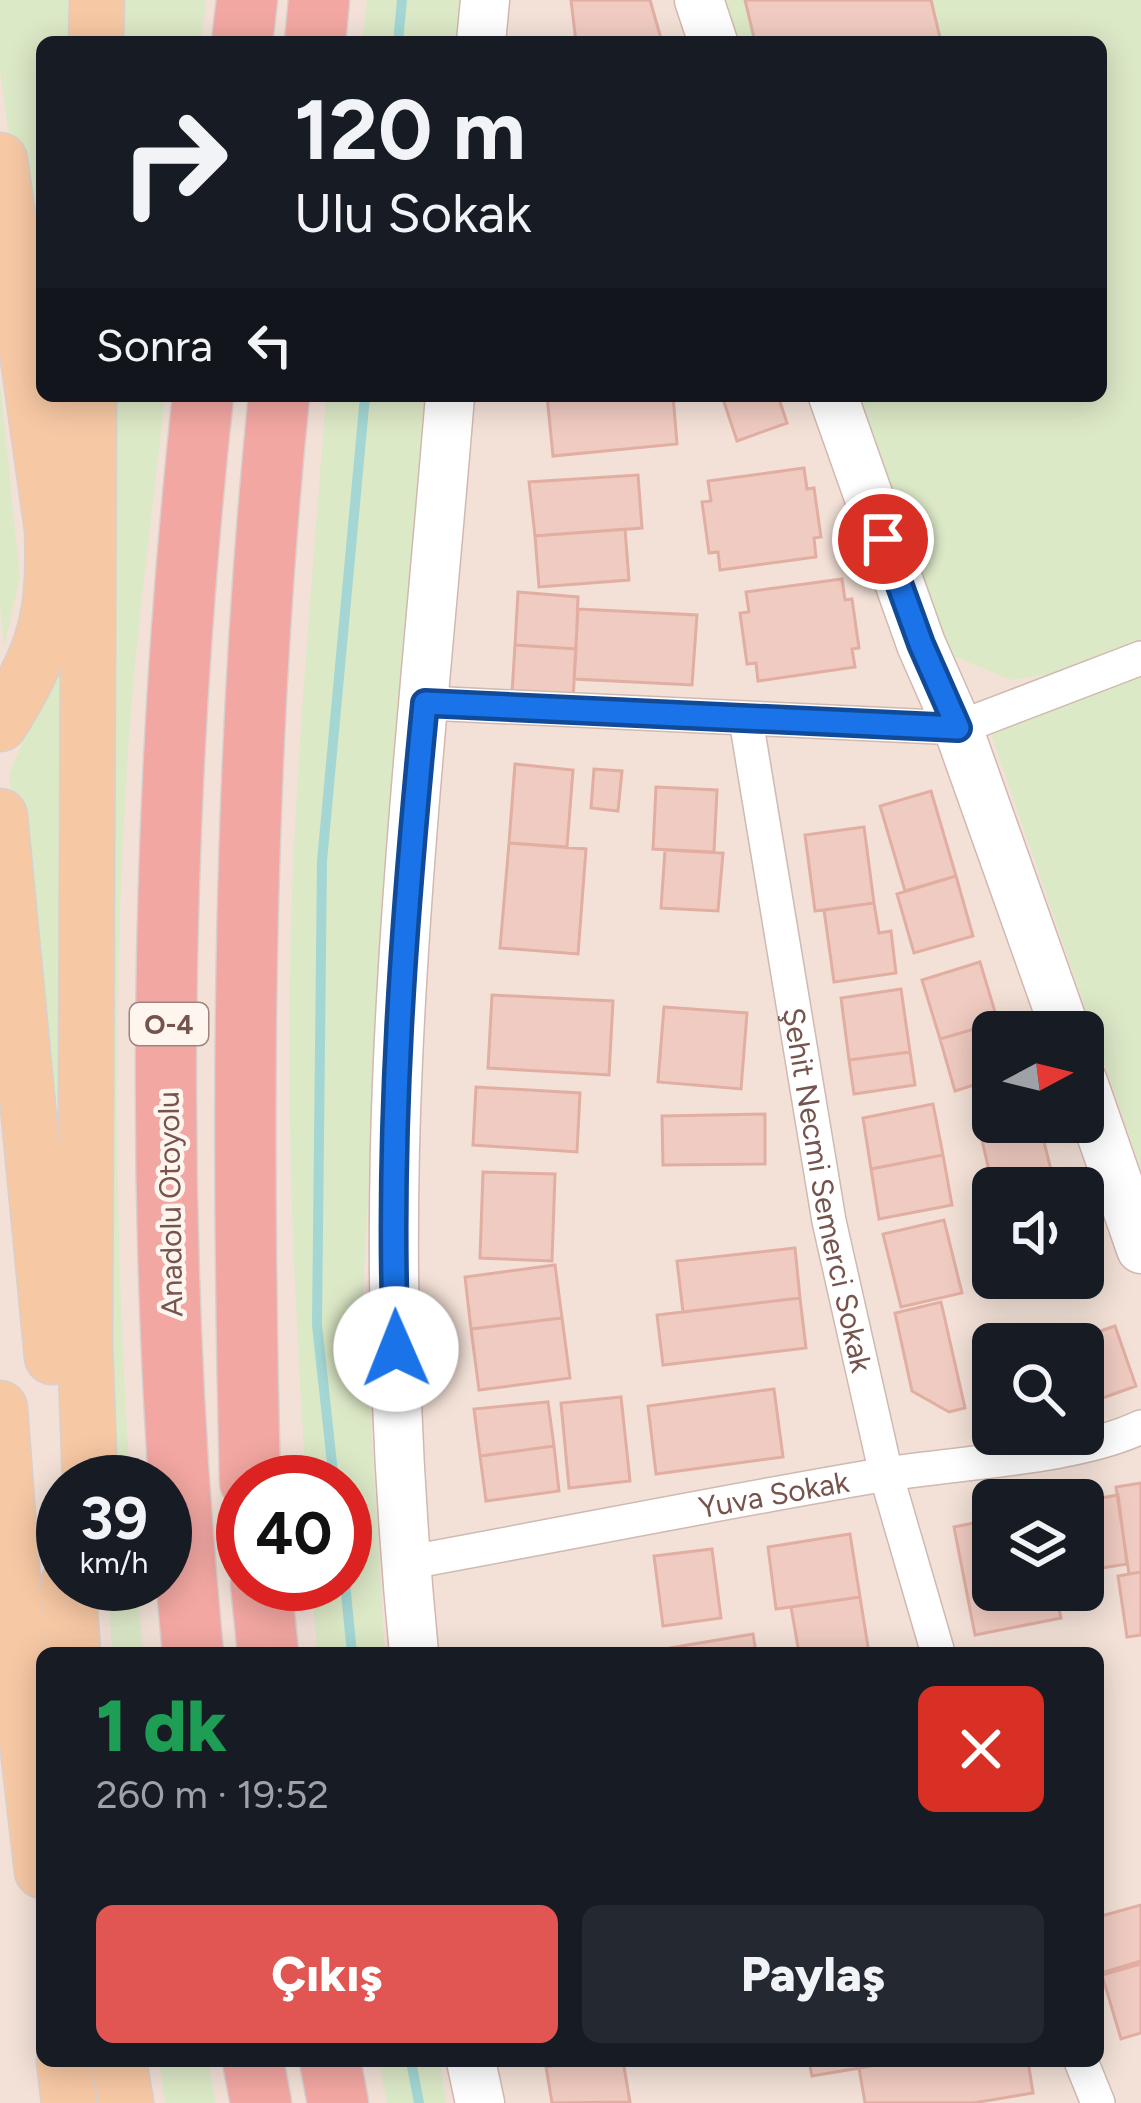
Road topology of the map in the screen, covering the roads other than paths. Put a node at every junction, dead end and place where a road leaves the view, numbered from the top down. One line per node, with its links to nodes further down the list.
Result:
1 (97, 0): 6 (main road)
2 (247, 0): 7 (highway)
3 (319, 0): 8 (highway)
4 (485, 0): 9 (street)
5 (699, 0): 10 (street)
6 (96, 36)
7 (243, 36)
8 (316, 36)
9 (482, 36)
10 (711, 36)
11 (0, 160): 20 (main road)
12 (89, 402): 29 (main road)
13 (202, 402): 40 (highway, Anadolu Otoyolu / O-4)
14 (278, 402): 30 (highway, O-4)
15 (450, 402): 18 (street)
16 (835, 402): 21 (street)
17 (1141, 658): 21 (street)
18 (425, 703): 19 (street); 33 (street)
19 (746, 720): 21 (street); 31 (street, Şehit Necmi Semerci Sokak)
20 (0, 724)
21 (958, 728): 23 (street)
22 (0, 816): 28 (main road)
23 (1059, 1011)
24 (1104, 1142): 25 (street)
25 (1141, 1249)
26 (0, 1408): 34 (main road)
27 (1141, 1427): 31 (street, Yuva Sokak)
28 (59, 1455)
29 (89, 1455)
30 (249, 1455)
31 (886, 1474): 33 (street, Yuva Sokak); 43 (street, Şehit Necmi Semerci Sokak)
32 (0, 1512): 34 (main road)
33 (405, 1563): 42 (street)
34 (12, 1568): 44 (main road)
35 (70, 1611): 38 (main road)
36 (95, 1611): 39 (main road)
37 (264, 1611): 41 (highway)
38 (73, 1647)
39 (96, 1647)
40 (192, 1647)
41 (267, 1647)
42 (413, 1647)
43 (936, 1647)
44 (36, 1810)
45 (65, 2067): 51 (main road)
46 (120, 2067): 52 (main road)
47 (255, 2067): 53 (highway)
48 (331, 2067): 54 (highway)
49 (472, 2067): 55 (street)
50 (1083, 2067): 56 (street)
51 (69, 2103)
52 (126, 2103)
53 (261, 2103)
54 (338, 2103)
55 (480, 2103)
56 (1098, 2103)

